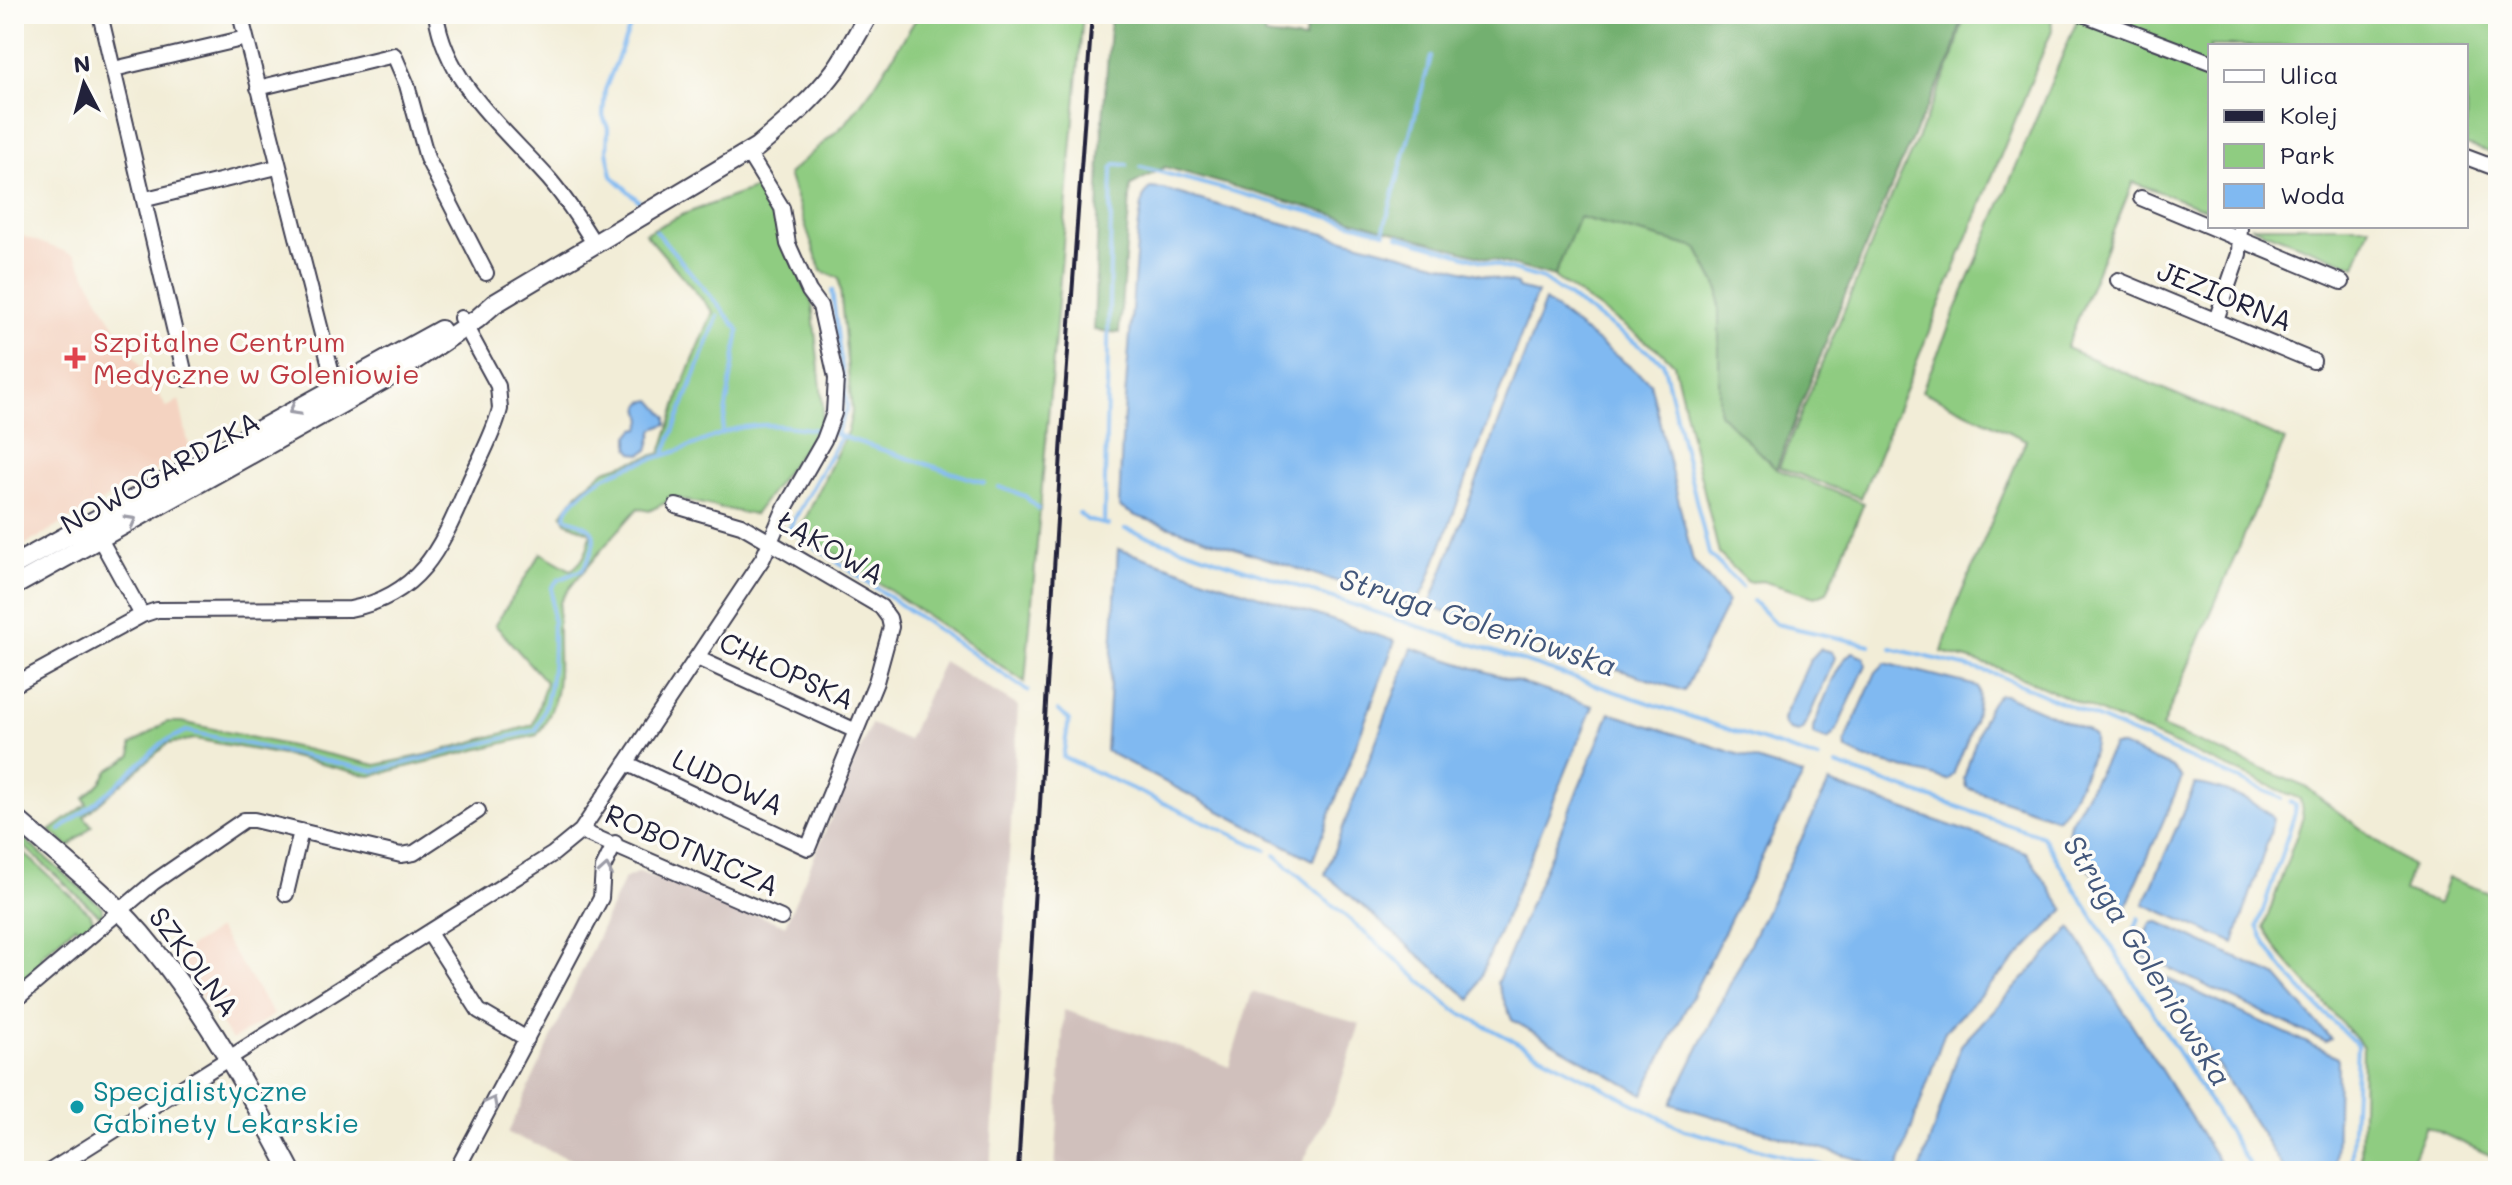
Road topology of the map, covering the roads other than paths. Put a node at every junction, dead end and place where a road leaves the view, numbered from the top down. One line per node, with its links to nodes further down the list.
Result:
1 (100, 14): 8 (street)
2 (240, 14): 6 (street)
3 (436, 14): 18 (street)
4 (869, 14): 10 (street, NOWOGARDZKA)
5 (2083, 14): 7 (street)
6 (246, 38): 8 (street); 9 (street)
7 (2208, 61)
8 (114, 69): 15 (street)
9 (258, 88): 12 (street); 19 (street)
10 (748, 153): 18 (street, NOWOGARDZKA); 29 (street)
11 (2468, 158): 13 (street)
12 (277, 167): 15 (street); 26 (street)
13 (2498, 169)
14 (2141, 198): 16 (street)
15 (146, 199): 25 (street)
16 (2208, 221)
17 (2239, 232): 21 (street); 22 (street)
18 (595, 245): 23 (street, NOWOGARDZKA)
19 (486, 273)
20 (2118, 280): 22 (street, JEZIORNA)
21 (2342, 282)
22 (2216, 320): 24 (street, JEZIORNA)
23 (463, 322): 26 (street, NOWOGARDZKA); 32 (street)
24 (2313, 361)
25 (186, 379)
26 (338, 396): 28 (street, NOWOGARDZKA, one-way to 26); 30 (street, NOWOGARDZKA, one-way to 30)
27 (676, 506): 29 (street, ŁĄKOWA)
28 (100, 539): 31 (street, NOWOGARDZKA); 32 (street)
29 (770, 544): 33 (street); 35 (street, ŁĄKOWA)
30 (14, 565)
31 (14, 586)
32 (142, 615): 34 (street)
33 (697, 658): 35 (street, CHŁOPSKA); 36 (street)
34 (14, 685)
35 (856, 731): 36 (street, LUDOWA)
36 (626, 763): 40 (street)
37 (478, 811): 39 (street)
38 (14, 817): 43 (street, SZKOLNA)
39 (301, 831): 42 (street); 43 (street)
40 (581, 831): 41 (street, ROBOTNICZA); 45 (street)
41 (615, 843): 44 (street, ROBOTNICZA); 47 (street, one-way to 41)
42 (286, 894)
43 (119, 911): 46 (street); 48 (street, SZKOLNA)
44 (781, 918)
45 (429, 933): 47 (street); 48 (street)
46 (14, 1001)
47 (527, 1039): 51 (street, one-way to 47)
48 (229, 1057): 49 (street); 50 (street, SZKOLNA)
49 (50, 1171)
50 (291, 1171)
51 (456, 1171)

